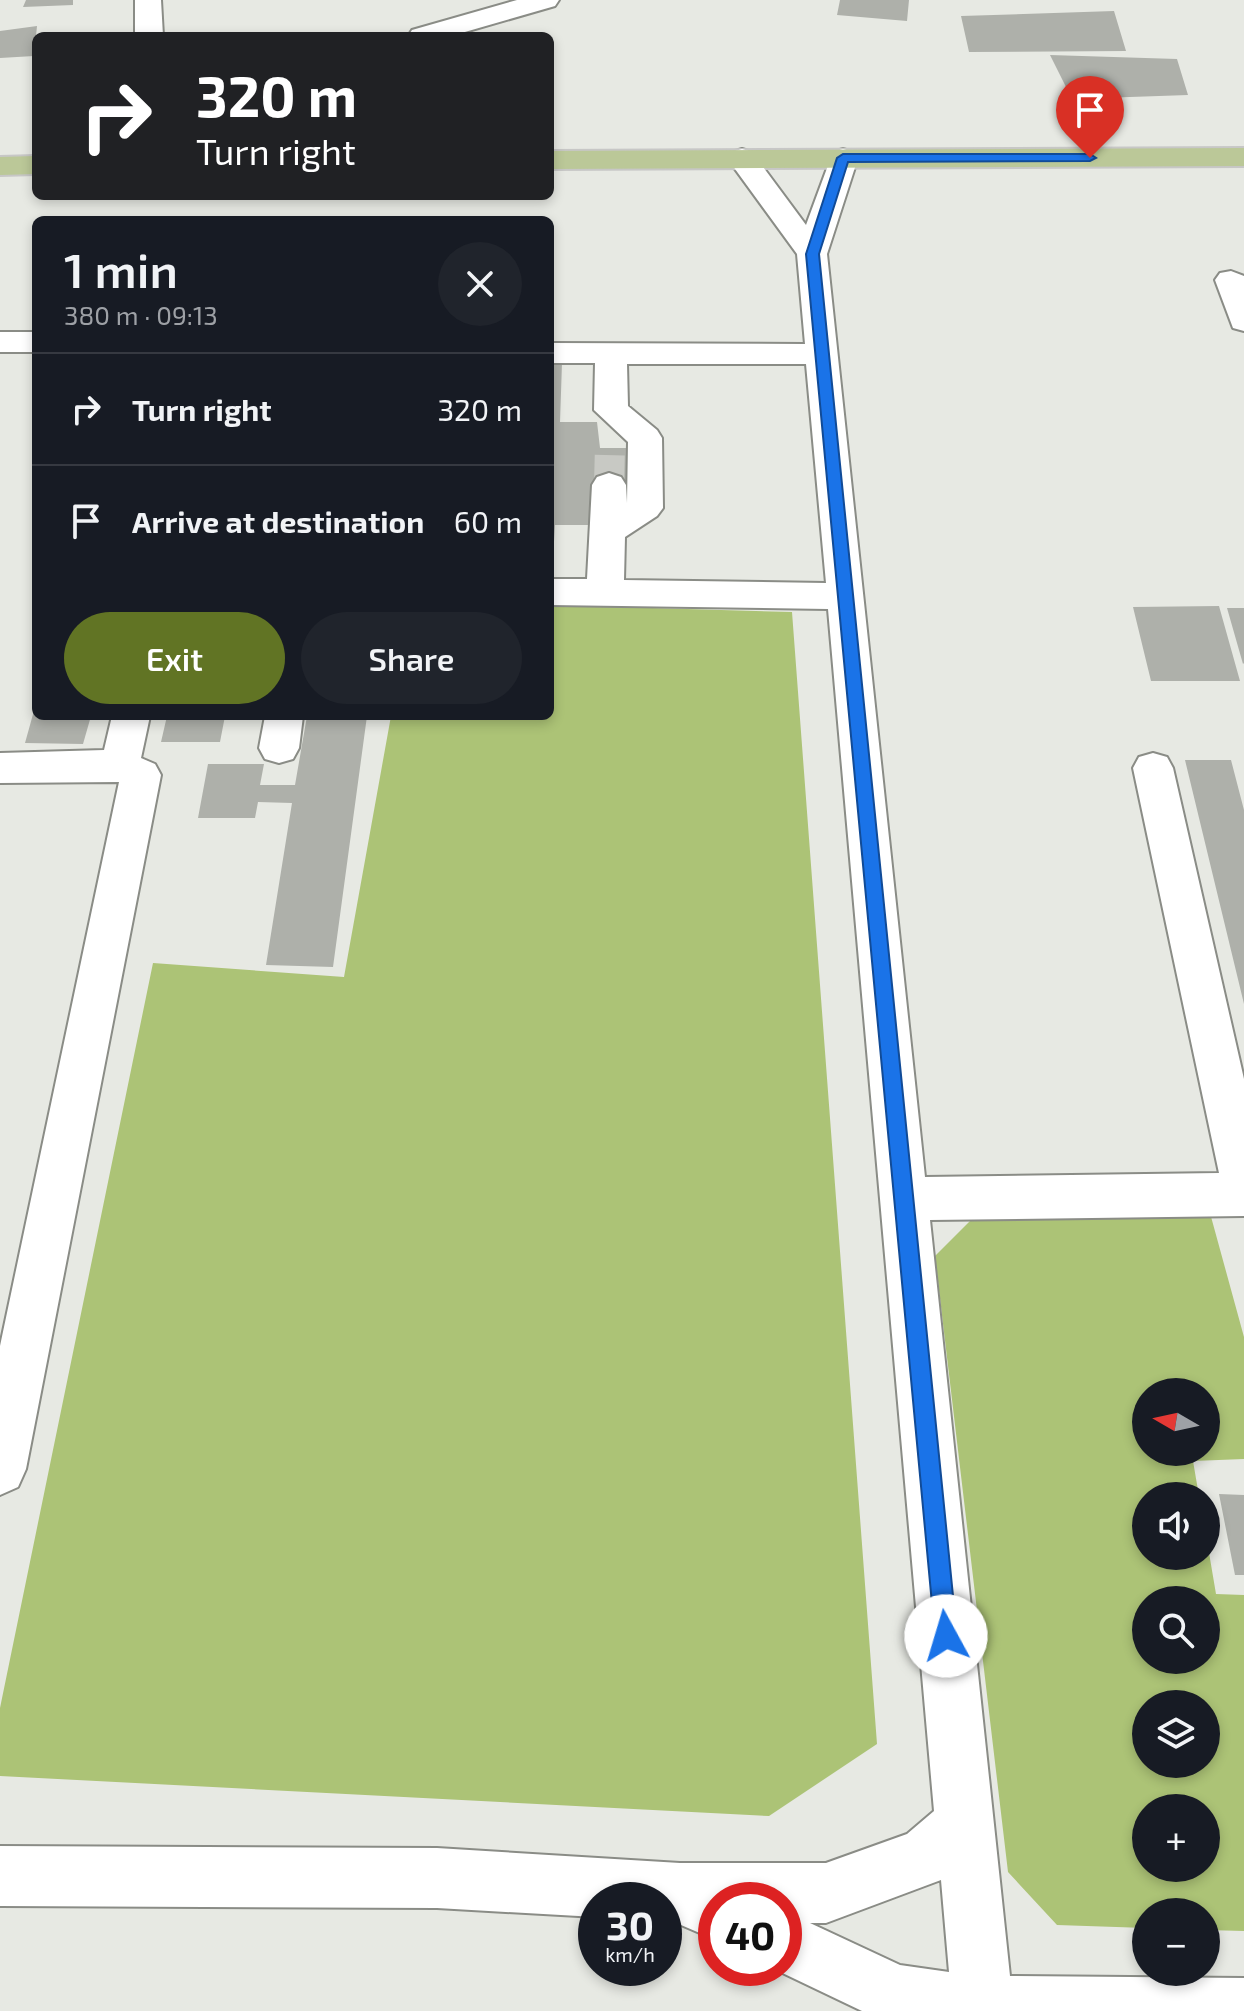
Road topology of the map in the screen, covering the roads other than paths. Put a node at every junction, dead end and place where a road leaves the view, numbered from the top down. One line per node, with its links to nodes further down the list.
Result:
1 (148, 0): 3 (street)
2 (546, 0): 4 (street)
3 (149, 32)
4 (436, 32)
5 (1244, 157): 7 (main road)
6 (742, 158): 7 (main road); 8 (main road); 11 (street)
7 (843, 158): 11 (street)
8 (554, 160)
9 (32, 165): 10 (main road)
10 (0, 166)
11 (812, 254): 18 (street)
12 (1231, 280): 13 (street)
13 (1244, 321)
14 (0, 342): 15 (street)
15 (32, 342)
16 (554, 353): 17 (street)
17 (611, 354): 18 (street); 19 (street)
18 (822, 354): 25 (street)
19 (611, 410): 20 (street); 22 (street)
20 (610, 445)
21 (609, 485): 22 (street)
22 (607, 531): 24 (street)
23 (554, 592): 24 (street)
24 (605, 592): 25 (street)
25 (847, 596): 32 (street)
26 (130, 720): 27 (street)
27 (120, 765): 28 (street); 33 (street)
28 (0, 768)
29 (1153, 768): 30 (street)
30 (1244, 1182)
31 (1244, 1194): 32 (street)
32 (902, 1199): 34 (street)
33 (0, 1469)
34 (965, 1823): 36 (street); 38 (street)
35 (0, 1876): 36 (street)
36 (696, 1901)
37 (802, 1951): 38 (street)
38 (983, 2009): 39 (street)
39 (1244, 2009)

